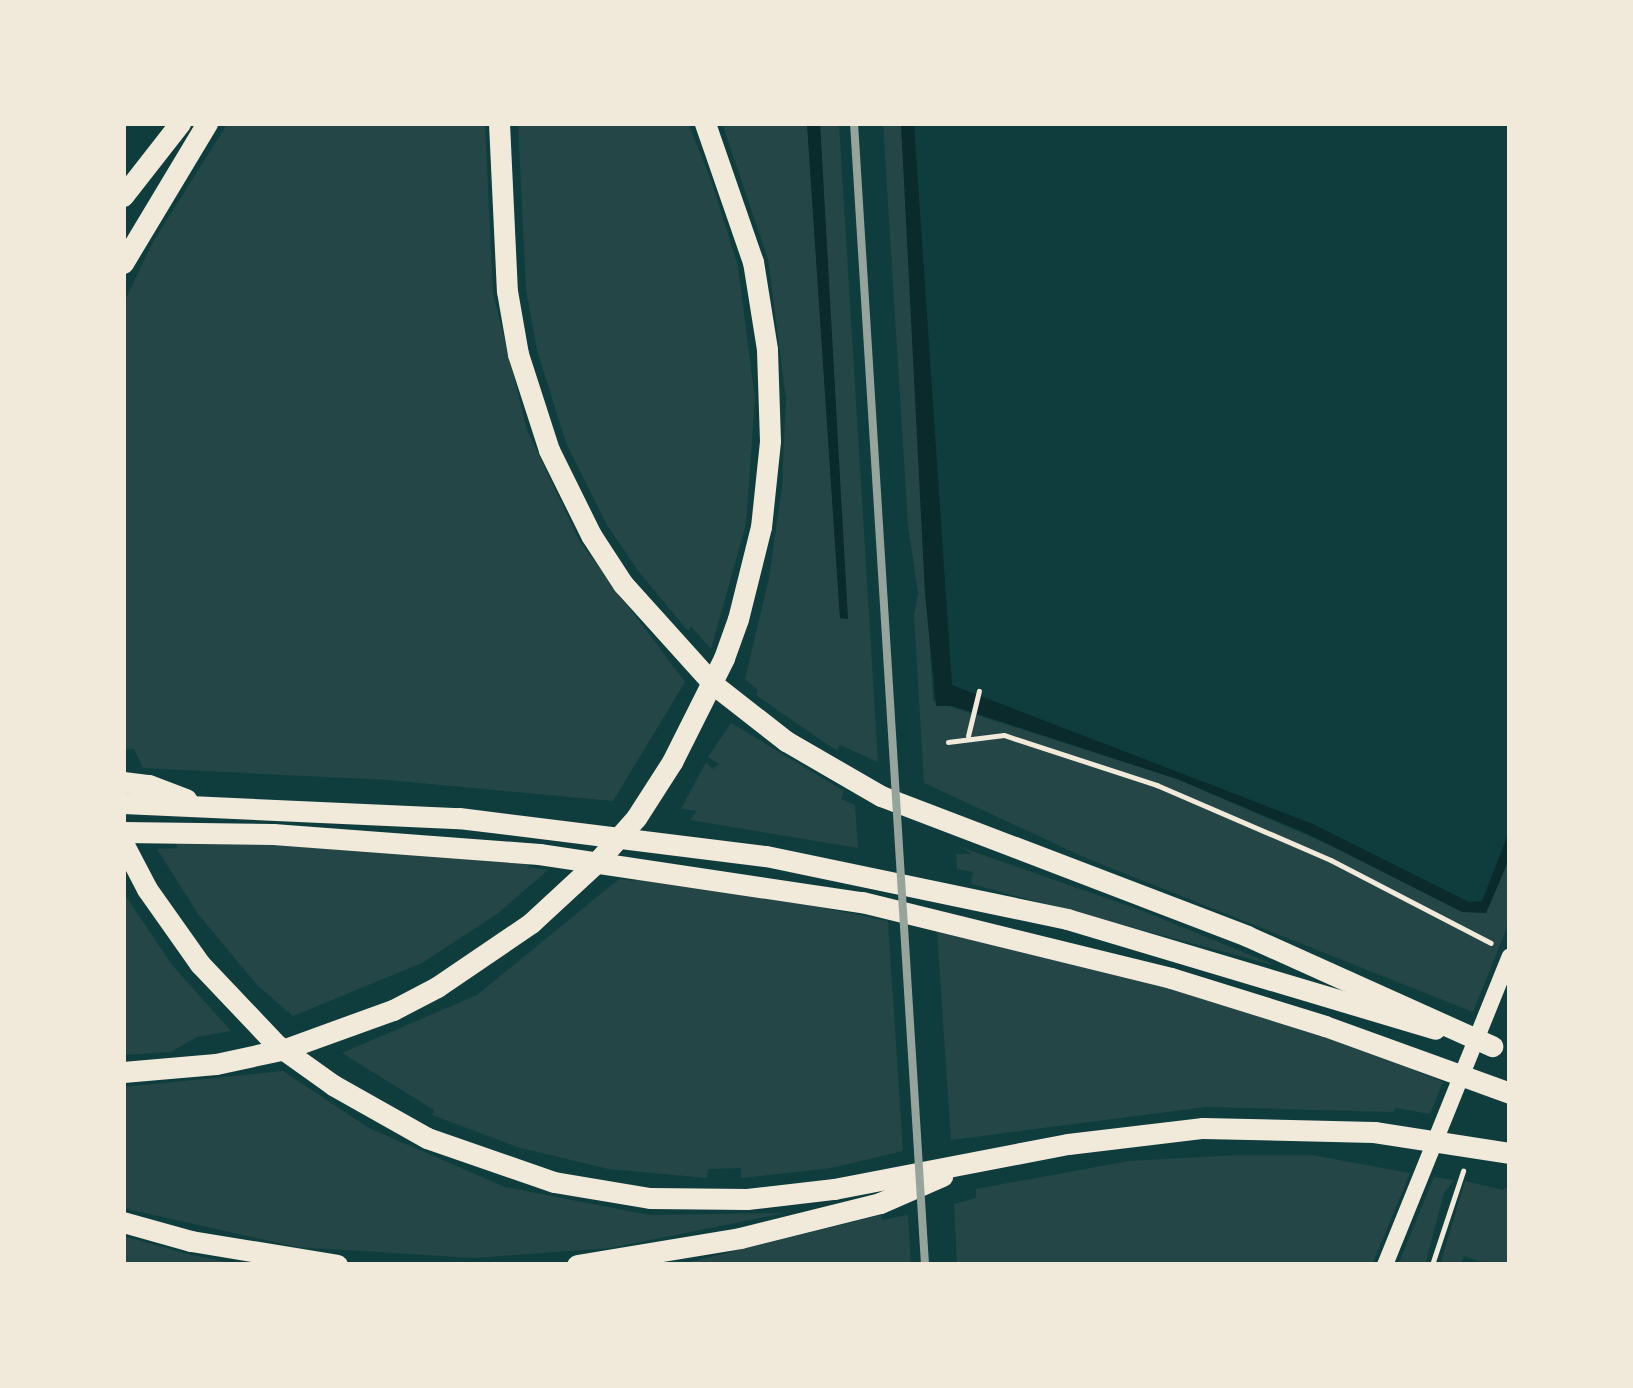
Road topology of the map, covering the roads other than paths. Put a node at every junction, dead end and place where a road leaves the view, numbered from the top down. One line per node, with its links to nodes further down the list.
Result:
1 (180, 123): 5 (highway)
2 (207, 123): 6 (highway)
3 (499, 123): 13 (highway)
4 (705, 123): 15 (highway)
5 (123, 196)
6 (123, 263)
7 (123, 782): 8 (highway)
8 (154, 794): 9 (highway); 13 (highway)
9 (123, 803)
10 (123, 832): 16 (highway)
11 (123, 843): 18 (highway)
12 (1510, 955): 22 (street)
13 (1439, 1025): 14 (highway)
14 (1501, 1049)
15 (123, 1072)
16 (1510, 1093)
17 (1507, 1152): 18 (highway)
18 (879, 1192): 21 (highway)
19 (123, 1222): 20 (highway)
20 (337, 1265)
21 (577, 1265)
22 (1385, 1265)

